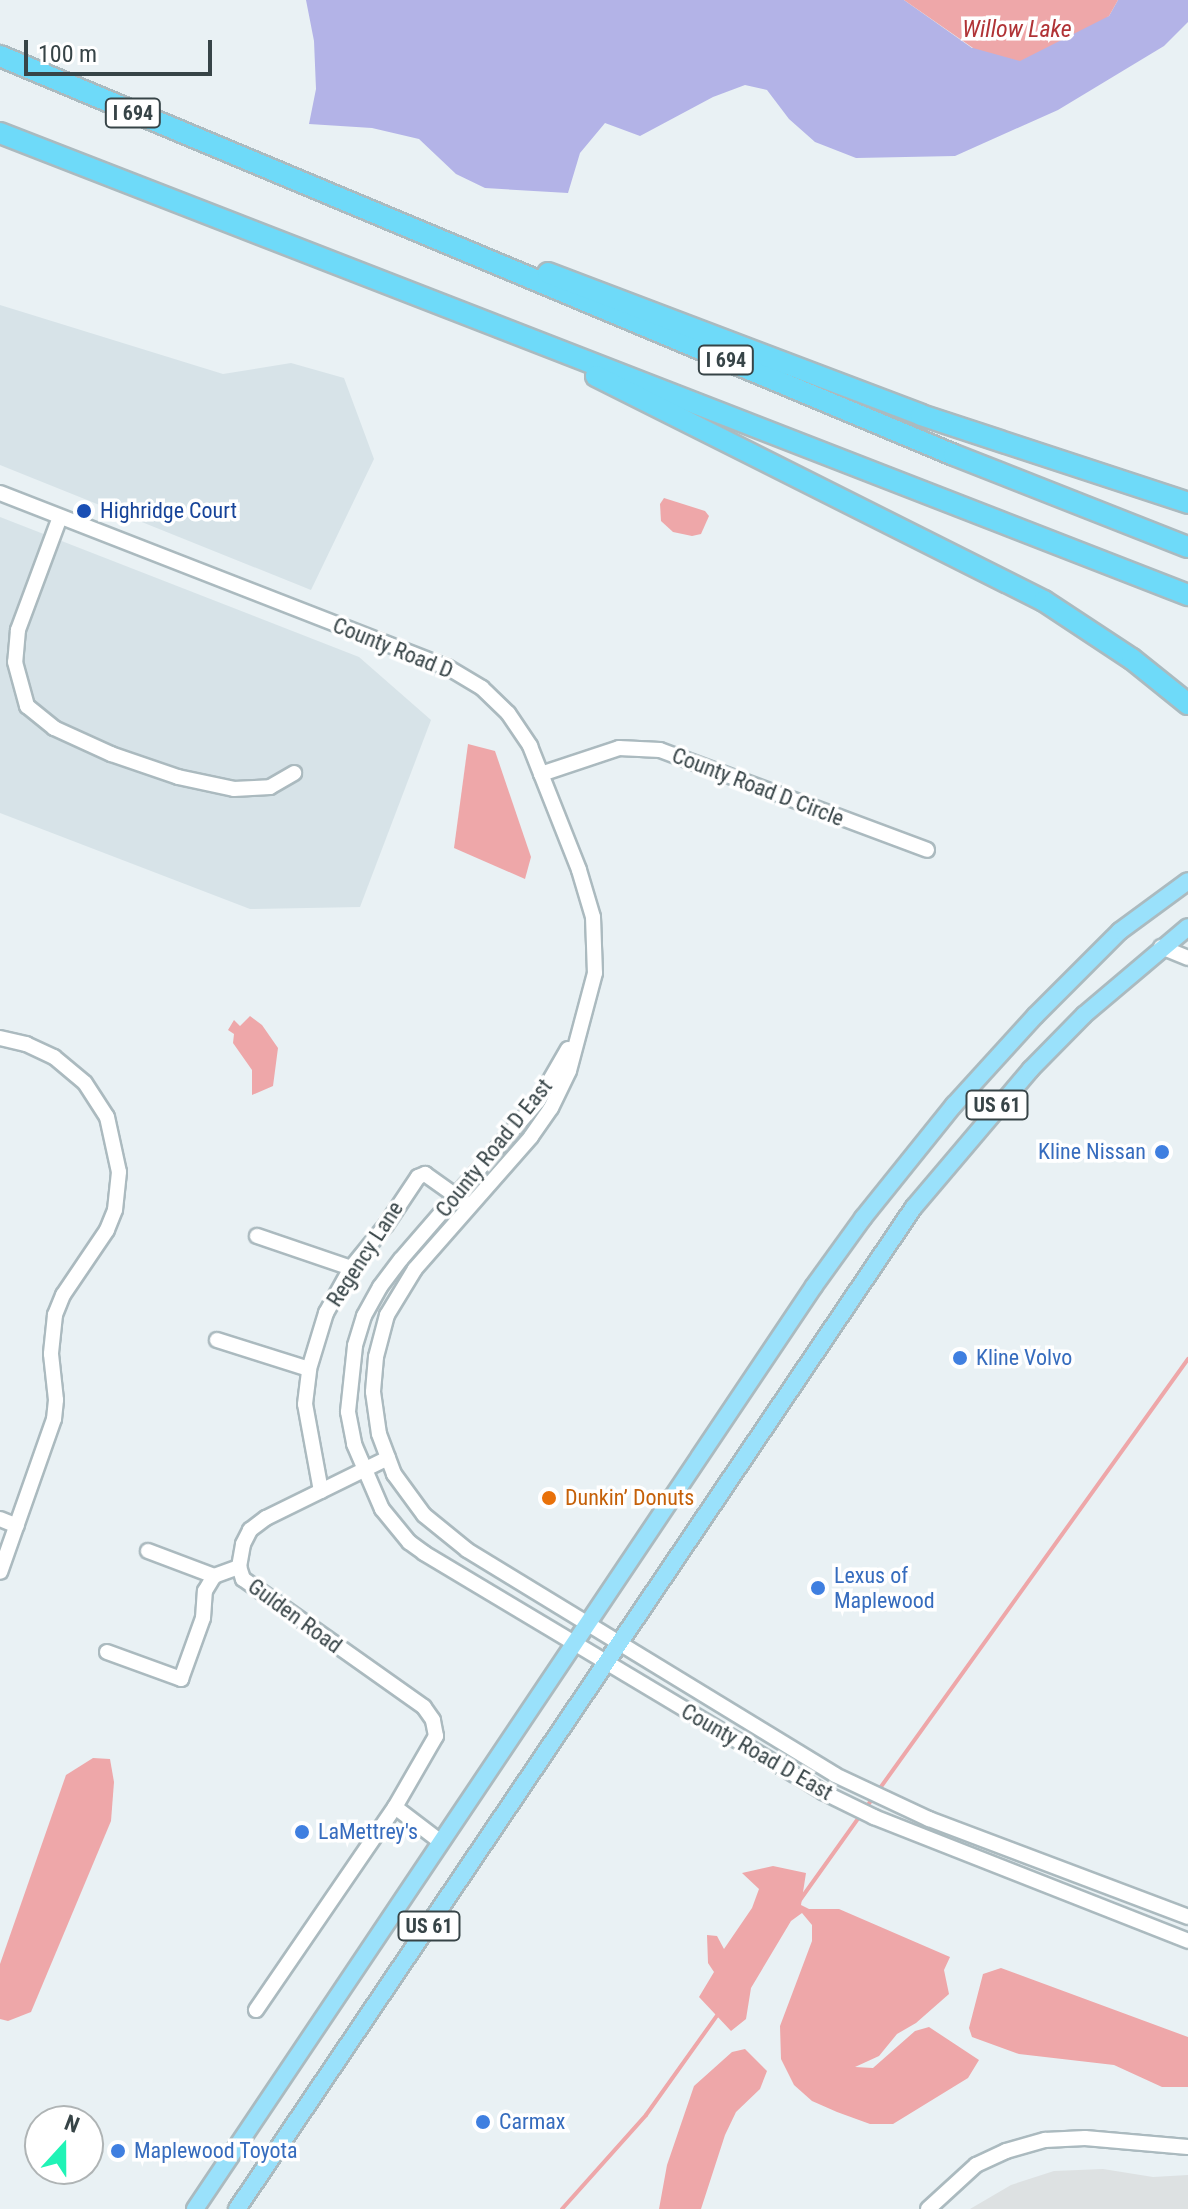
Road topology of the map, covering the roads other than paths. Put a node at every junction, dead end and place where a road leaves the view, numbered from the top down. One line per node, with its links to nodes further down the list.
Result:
1 (0, 56): 3 (highway, I 694)
2 (0, 133): 4 (highway, I 694)
3 (267, 169): 6 (highway); 8 (highway, I 694)
4 (551, 349): 9 (highway, I 694); 10 (highway)
5 (0, 493): 7 (street, County Road D)
6 (1188, 503)
7 (60, 517): 11 (street); 12 (street, County Road D)
8 (1188, 547)
9 (1188, 595)
10 (1188, 704)
11 (294, 773)
12 (541, 774): 13 (street, County Road D Circle); 18 (street, County Road D)
13 (927, 850)
14 (1188, 881): 35 (main road, US 61)
15 (1188, 927): 16 (main road, US 61)
16 (1161, 947): 17 (street); 36 (main road, US 61)
17 (1188, 958)
18 (578, 1030): 20 (street, County Road D East); 21 (street, County Road D East)
19 (0, 1038): 30 (street)
20 (456, 1195): 21 (street, Regency Lane); 23 (street, Regency Lane); 27 (street, County Road D East)
21 (470, 1206): 26 (street, County Road D East)
22 (257, 1236): 23 (street)
23 (351, 1268): 25 (street, Regency Lane)
24 (217, 1340): 25 (street)
25 (309, 1369): 28 (street, Regency Lane)
26 (388, 1458): 27 (street, Gulden Road); 35 (street, County Road D East)
27 (365, 1469): 28 (street, Gulden Road); 37 (street, County Road D East)
28 (321, 1491): 32 (street, Gulden Road)
29 (0, 1519): 30 (street)
30 (17, 1526): 33 (street)
31 (148, 1551): 34 (street)
32 (239, 1567): 34 (street); 40 (street, Gulden Road)
33 (0, 1572)
34 (214, 1576): 38 (street)
35 (588, 1623): 36 (street, County Road D East); 37 (main road, US 61)
36 (620, 1643): 39 (main road, US 61); 42 (street, County Road D East)
37 (574, 1644): 39 (street, County Road D East); 41 (main road, US 61)
38 (107, 1652)
39 (606, 1664): 43 (street, County Road D East); 47 (main road, US 61)
40 (395, 1807): 41 (street); 44 (street, Gulden Road)
41 (441, 1842): 46 (main road, US 61)
42 (1188, 1917)
43 (1188, 1941)
44 (256, 2010)
45 (1188, 2147): 48 (street)
46 (195, 2209)
47 (237, 2209)
48 (928, 2209)

